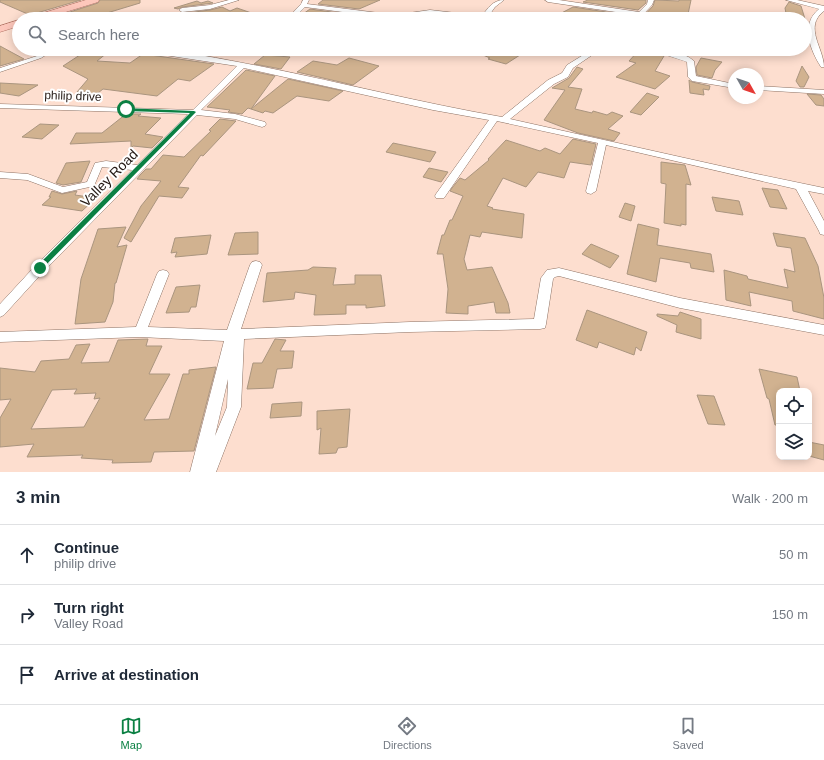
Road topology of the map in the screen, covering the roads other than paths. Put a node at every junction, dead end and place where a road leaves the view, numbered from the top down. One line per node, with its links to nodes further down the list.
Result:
1 (95, 0): 10 (main road)
2 (236, 0): 9 (street)
3 (501, 0): 13 (street)
4 (548, 0): 14 (street)
5 (651, 0): 15 (street)
6 (789, 0): 8 (street)
7 (305, 2): 11 (street); 12 (street)
8 (824, 8): 16 (street)
9 (182, 10)
10 (55, 12)
11 (296, 12)
12 (365, 12)
13 (490, 12)
14 (612, 12)
15 (643, 12)
16 (812, 24)
17 (12, 25): 18 (main road)
18 (0, 28)
19 (812, 31): 24 (street)
20 (40, 56): 26 (street)
21 (195, 56): 25 (street)
22 (587, 56): 32 (street)
23 (674, 56): 27 (street)
24 (824, 65)
25 (240, 66): 31 (street, Valley Road); 32 (street)
26 (0, 70)
27 (728, 85)
28 (764, 88): 29 (street)
29 (824, 92)
30 (0, 106): 31 (street, philip drive)
31 (194, 112): 33 (street, philip drive); 35 (street, Valley Road)
32 (499, 119): 34 (street); 40 (street)
33 (262, 124)
34 (602, 143): 37 (street); 38 (street)
35 (138, 168): 36 (street); 44 (street, Valley Road)
36 (0, 175)
37 (800, 186): 39 (street); 41 (street)
38 (591, 191)
39 (824, 191)
40 (440, 196)
41 (824, 231)
42 (256, 265): 47 (street)
43 (163, 274): 46 (street)
44 (0, 312)
45 (824, 330): 47 (street)
46 (140, 332): 47 (street); 48 (street)
47 (235, 335): 49 (street); 50 (street)
48 (0, 337)
49 (198, 472)
50 (208, 472)

